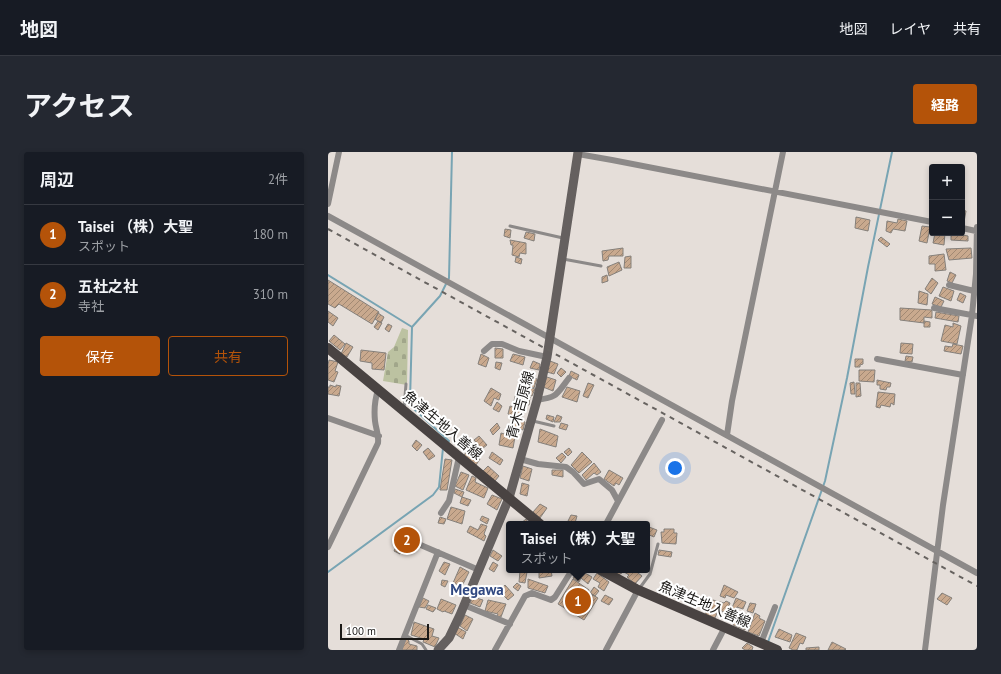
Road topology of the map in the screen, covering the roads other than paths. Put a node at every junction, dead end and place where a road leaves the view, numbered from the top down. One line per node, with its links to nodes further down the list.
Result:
1 (339, 152): 5 (street)
2 (783, 152): 4 (street)
3 (578, 153): 4 (street); 11 (main road, 青木吉原線)
4 (775, 192): 7 (street); 33 (street)
5 (328, 204)
6 (328, 216): 18 (street)
7 (929, 221)
8 (510, 226): 11 (lane)
9 (965, 228): 10 (street)
10 (977, 228): 15 (street)
11 (564, 238): 12 (main road, 青木吉原線)
12 (562, 259): 13 (lane); 18 (main road, 青木吉原線)
13 (601, 266)
14 (949, 284): 15 (street)
15 (974, 291): 17 (street)
16 (934, 308): 17 (street)
17 (975, 315): 23 (street)
18 (550, 338): 21 (main road, 青木吉原線); 33 (street)
19 (328, 348): 26 (main road, 魚津生地入善線)
20 (484, 351): 21 (street)
21 (547, 357): 27 (main road, 青木吉原線)
22 (877, 359): 23 (street)
23 (963, 375): 45 (street)
24 (569, 378): 27 (street)
25 (406, 384): 28 (lane)
26 (378, 390): 28 (main road, 魚津生地入善線); 34 (street)
27 (537, 400): 31 (main road, 青木吉原線)
28 (404, 411): 35 (main road, 魚津生地入善線)
29 (328, 418): 34 (street)
30 (662, 420): 38 (street)
31 (531, 421): 32 (lane); 36 (main road, 青木吉原線)
32 (554, 426)
33 (727, 435): 45 (street)
34 (379, 436): 44 (street)
35 (460, 457): 37 (main road, 魚津生地入善線); 39 (street)
36 (520, 459): 37 (main road, 青木吉原線); 38 (street)
37 (509, 498): 40 (main road, 魚津生地入善線); 47 (main road, 青木吉原線)
38 (618, 501): 41 (street)
39 (441, 513)
40 (536, 521)
41 (608, 521)
42 (416, 543): 46 (street)
43 (658, 544): 51 (lane)
44 (328, 547)
45 (937, 551): 50 (street); 64 (street)
46 (438, 552): 47 (street); 56 (street)
47 (479, 570): 52 (main road, 青木吉原線)
48 (570, 573): 54 (street)
49 (607, 573): 51 (main road, 魚津生地入善線)
50 (977, 573)
51 (638, 590): 55 (main road, 魚津生地入善線); 62 (street)
52 (464, 605): 54 (street); 60 (main road, 青木吉原線)
53 (774, 607): 57 (street)
54 (510, 624): 61 (street)
55 (725, 627): 57 (main road, 魚津生地入善線); 63 (street)
56 (405, 634): 58 (street); 59 (lane)
57 (769, 647)
58 (399, 650)
59 (426, 650)
60 (438, 650)
61 (495, 650)
62 (606, 650)
63 (713, 650)
64 (925, 650)

